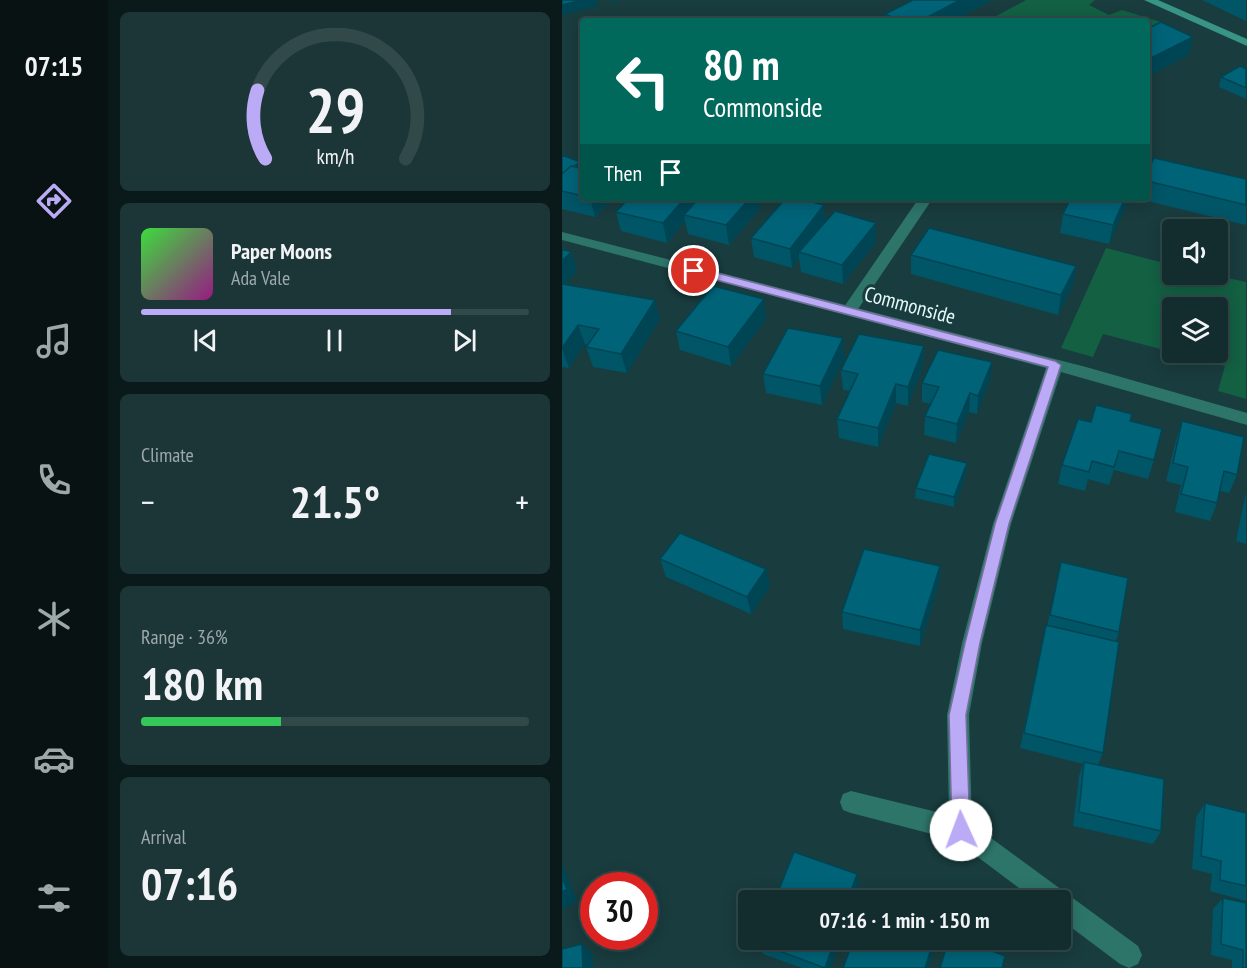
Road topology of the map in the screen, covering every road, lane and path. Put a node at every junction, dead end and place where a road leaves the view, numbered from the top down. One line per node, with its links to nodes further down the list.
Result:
1 (1149, 0): 2 (main road)
2 (1244, 40)
3 (924, 201): 5 (street)
4 (562, 236): 5 (street, Commonside)
5 (849, 311): 6 (street, Commonside)
6 (1055, 365): 7 (street, Commonside); 9 (street)
7 (1246, 419)
8 (851, 802): 9 (street)
9 (961, 830): 10 (street)
10 (1042, 890)
11 (1071, 912): 12 (street)
12 (1129, 955)

